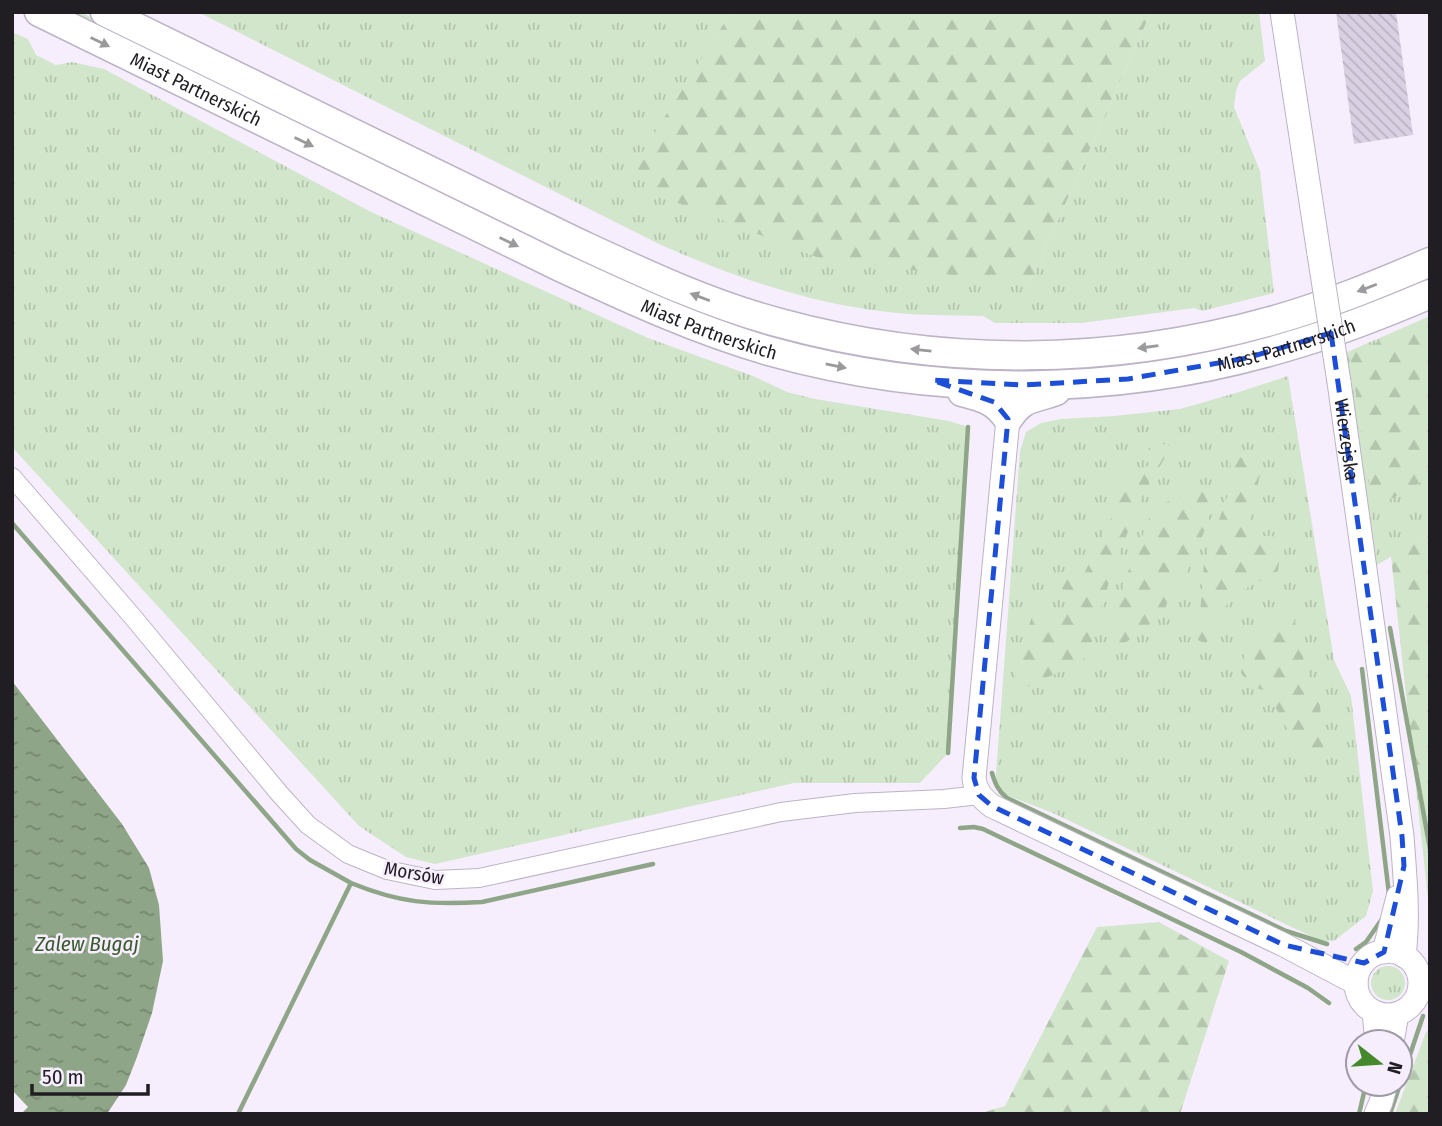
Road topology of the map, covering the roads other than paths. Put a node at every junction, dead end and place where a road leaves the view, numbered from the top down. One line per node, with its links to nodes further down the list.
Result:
1 (39, 12): 6 (main road, Miast Partnerskich, one-way to 6)
2 (105, 12): 4 (main road, Miast Partnerskich, one-way to 2)
3 (1282, 12): 11 (street, Wierzejska, bridge)
4 (1430, 262)
5 (1430, 294): 7 (main road, Miast Partnerskich)
6 (932, 380): 7 (main road, Miast Partnerskich); 8 (main road)
7 (1071, 384): 8 (main road)
8 (1008, 419): 10 (street)
9 (12, 477): 10 (street, Morsów)
10 (979, 794): 11 (street)
11 (1377, 963): 12 (street); 12 (street)
12 (1385, 1013): 13 (street); 14 (street)
13 (1381, 1028)
14 (1389, 1028)
15 (1382, 1098): 16 (street)
16 (1375, 1114)

